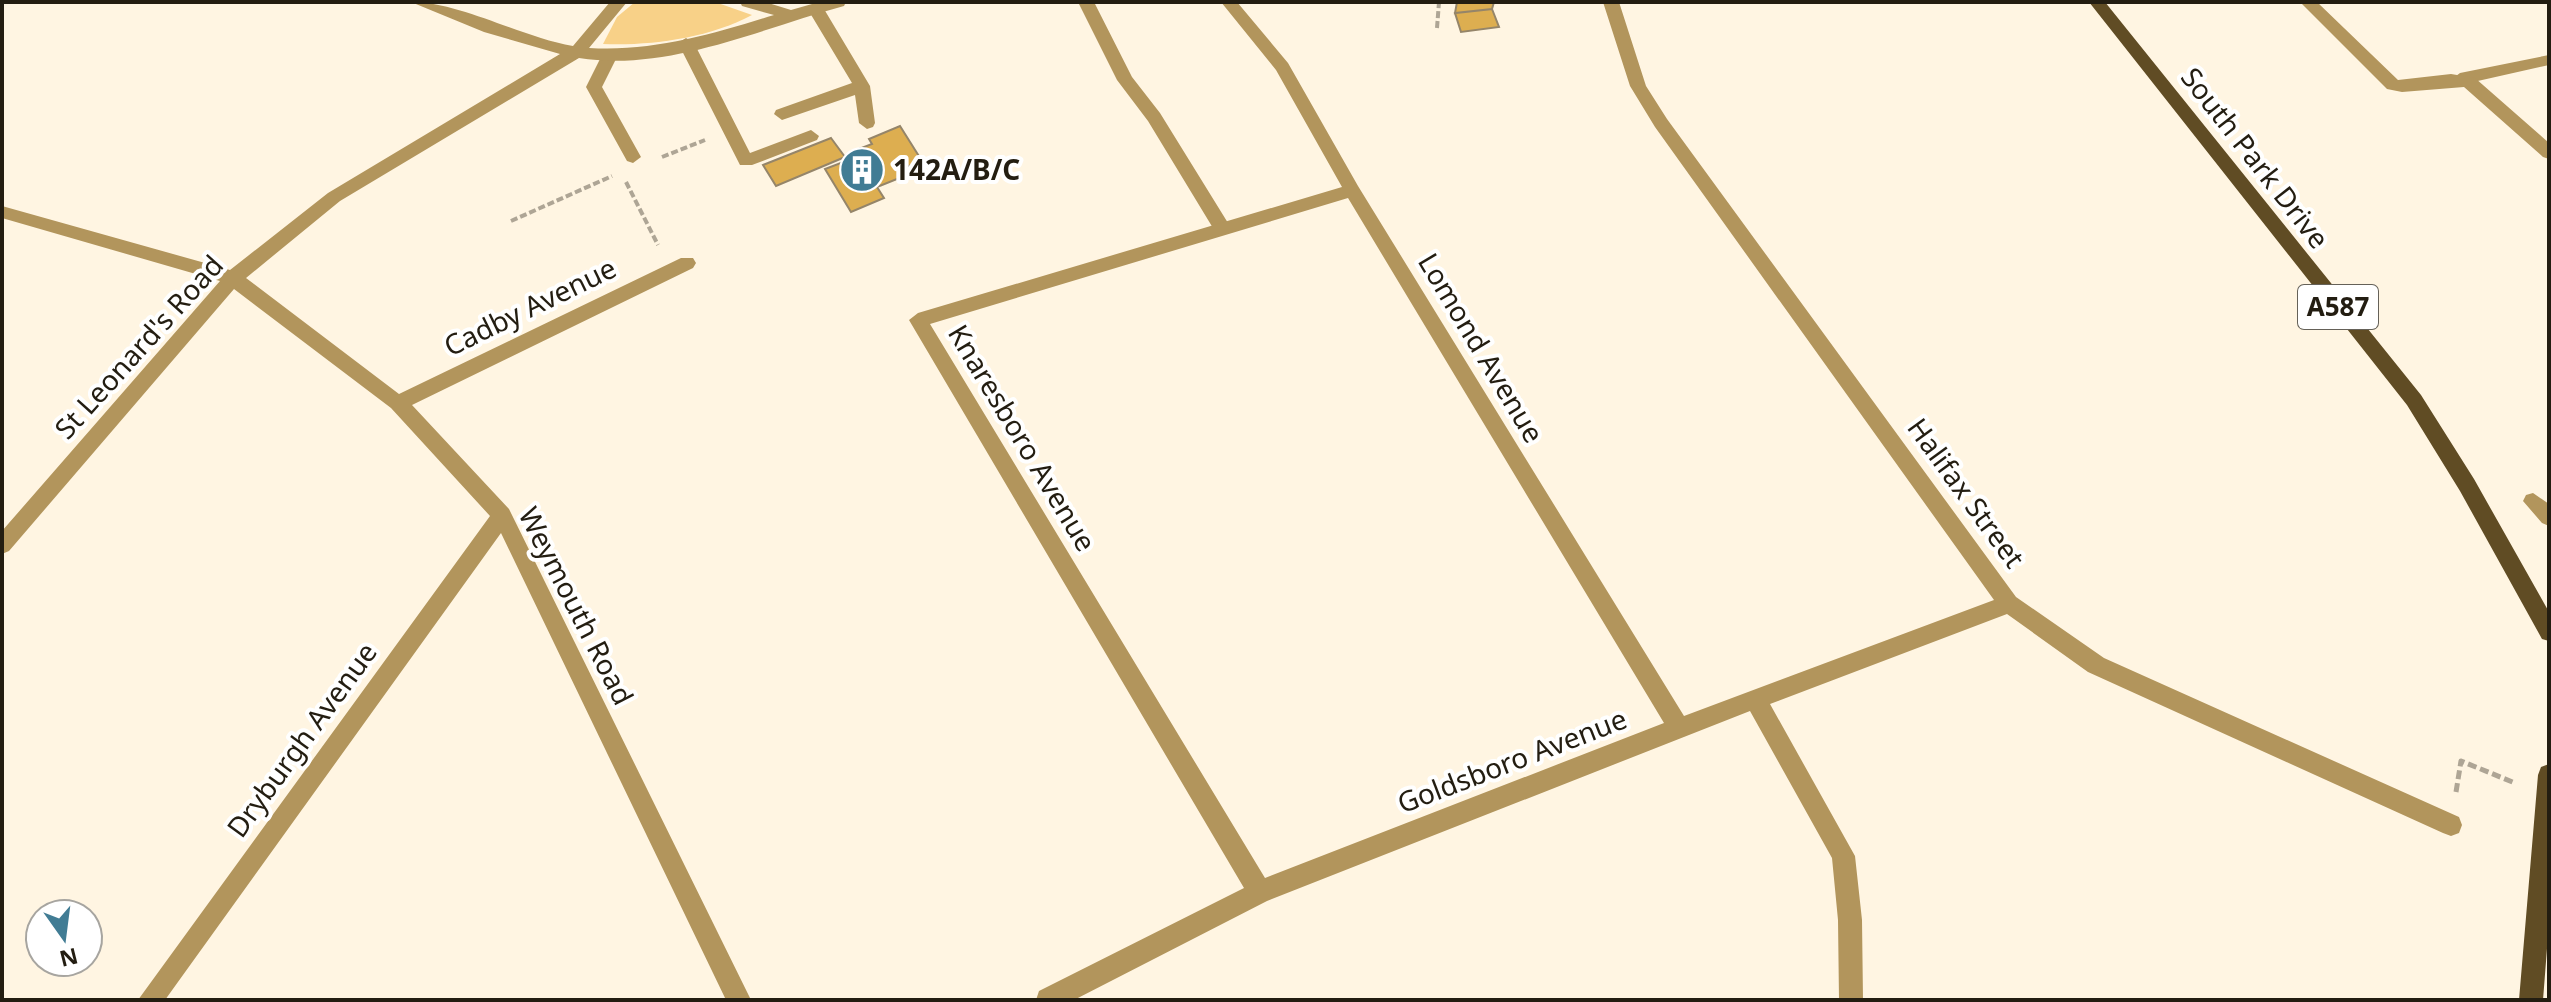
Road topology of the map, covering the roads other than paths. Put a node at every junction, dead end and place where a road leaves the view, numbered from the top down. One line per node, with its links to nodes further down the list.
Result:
1 (419, 2): 13 (street)
2 (619, 2): 13 (street, St Leonard's Road)
3 (748, 2): 11 (street)
4 (838, 2): 10 (street)
5 (1086, 2): 25 (street)
6 (1229, 2): 23 (street, Lomond Avenue)
7 (1611, 2): 33 (street, Halifax Street)
8 (2097, 2): 34 (main road, South Park Drive / A587)
9 (2308, 2): 16 (street)
10 (815, 8): 11 (street); 17 (street)
11 (790, 15): 12 (street)
12 (686, 43): 14 (street); 20 (street)
13 (578, 51): 14 (street); 27 (street, St Leonard's Road)
14 (610, 55): 22 (street)
15 (2549, 60): 16 (street)
16 (2460, 79): 21 (street)
17 (862, 86): 18 (street); 19 (street)
18 (782, 114)
19 (867, 123)
20 (811, 136)
21 (2549, 153)
22 (633, 157)
23 (1352, 190): 25 (street, Knaresboro Avenue); 36 (street, Lomond Avenue)
24 (2, 212): 27 (street)
25 (1222, 228): 40 (street, Knaresboro Avenue)
26 (679, 267): 28 (street, Cadby Avenue)
27 (233, 278): 28 (street, Weymouth Road); 32 (street, St Leonard's Road)
28 (398, 403): 30 (street, Weymouth Road)
29 (2533, 501): 31 (street)
30 (502, 515): 41 (street, Dryburgh Avenue); 42 (street, Weymouth Road)
31 (2549, 517)
32 (2, 545)
33 (2009, 604): 35 (street, Goldsboro Avenue); 39 (street, Halifax Street)
34 (2549, 632)
35 (1755, 699): 36 (street, Goldsboro Avenue); 44 (street)
36 (1679, 728): 40 (street, Goldsboro Avenue)
37 (2549, 775): 38 (main road)
38 (2548, 797): 45 (main road)
39 (2451, 825)
40 (1260, 892): 43 (street, Goldsboro Avenue)
41 (150, 1000)
42 (739, 1000)
43 (1048, 1000)
44 (1851, 1000)
45 (2531, 1000)

